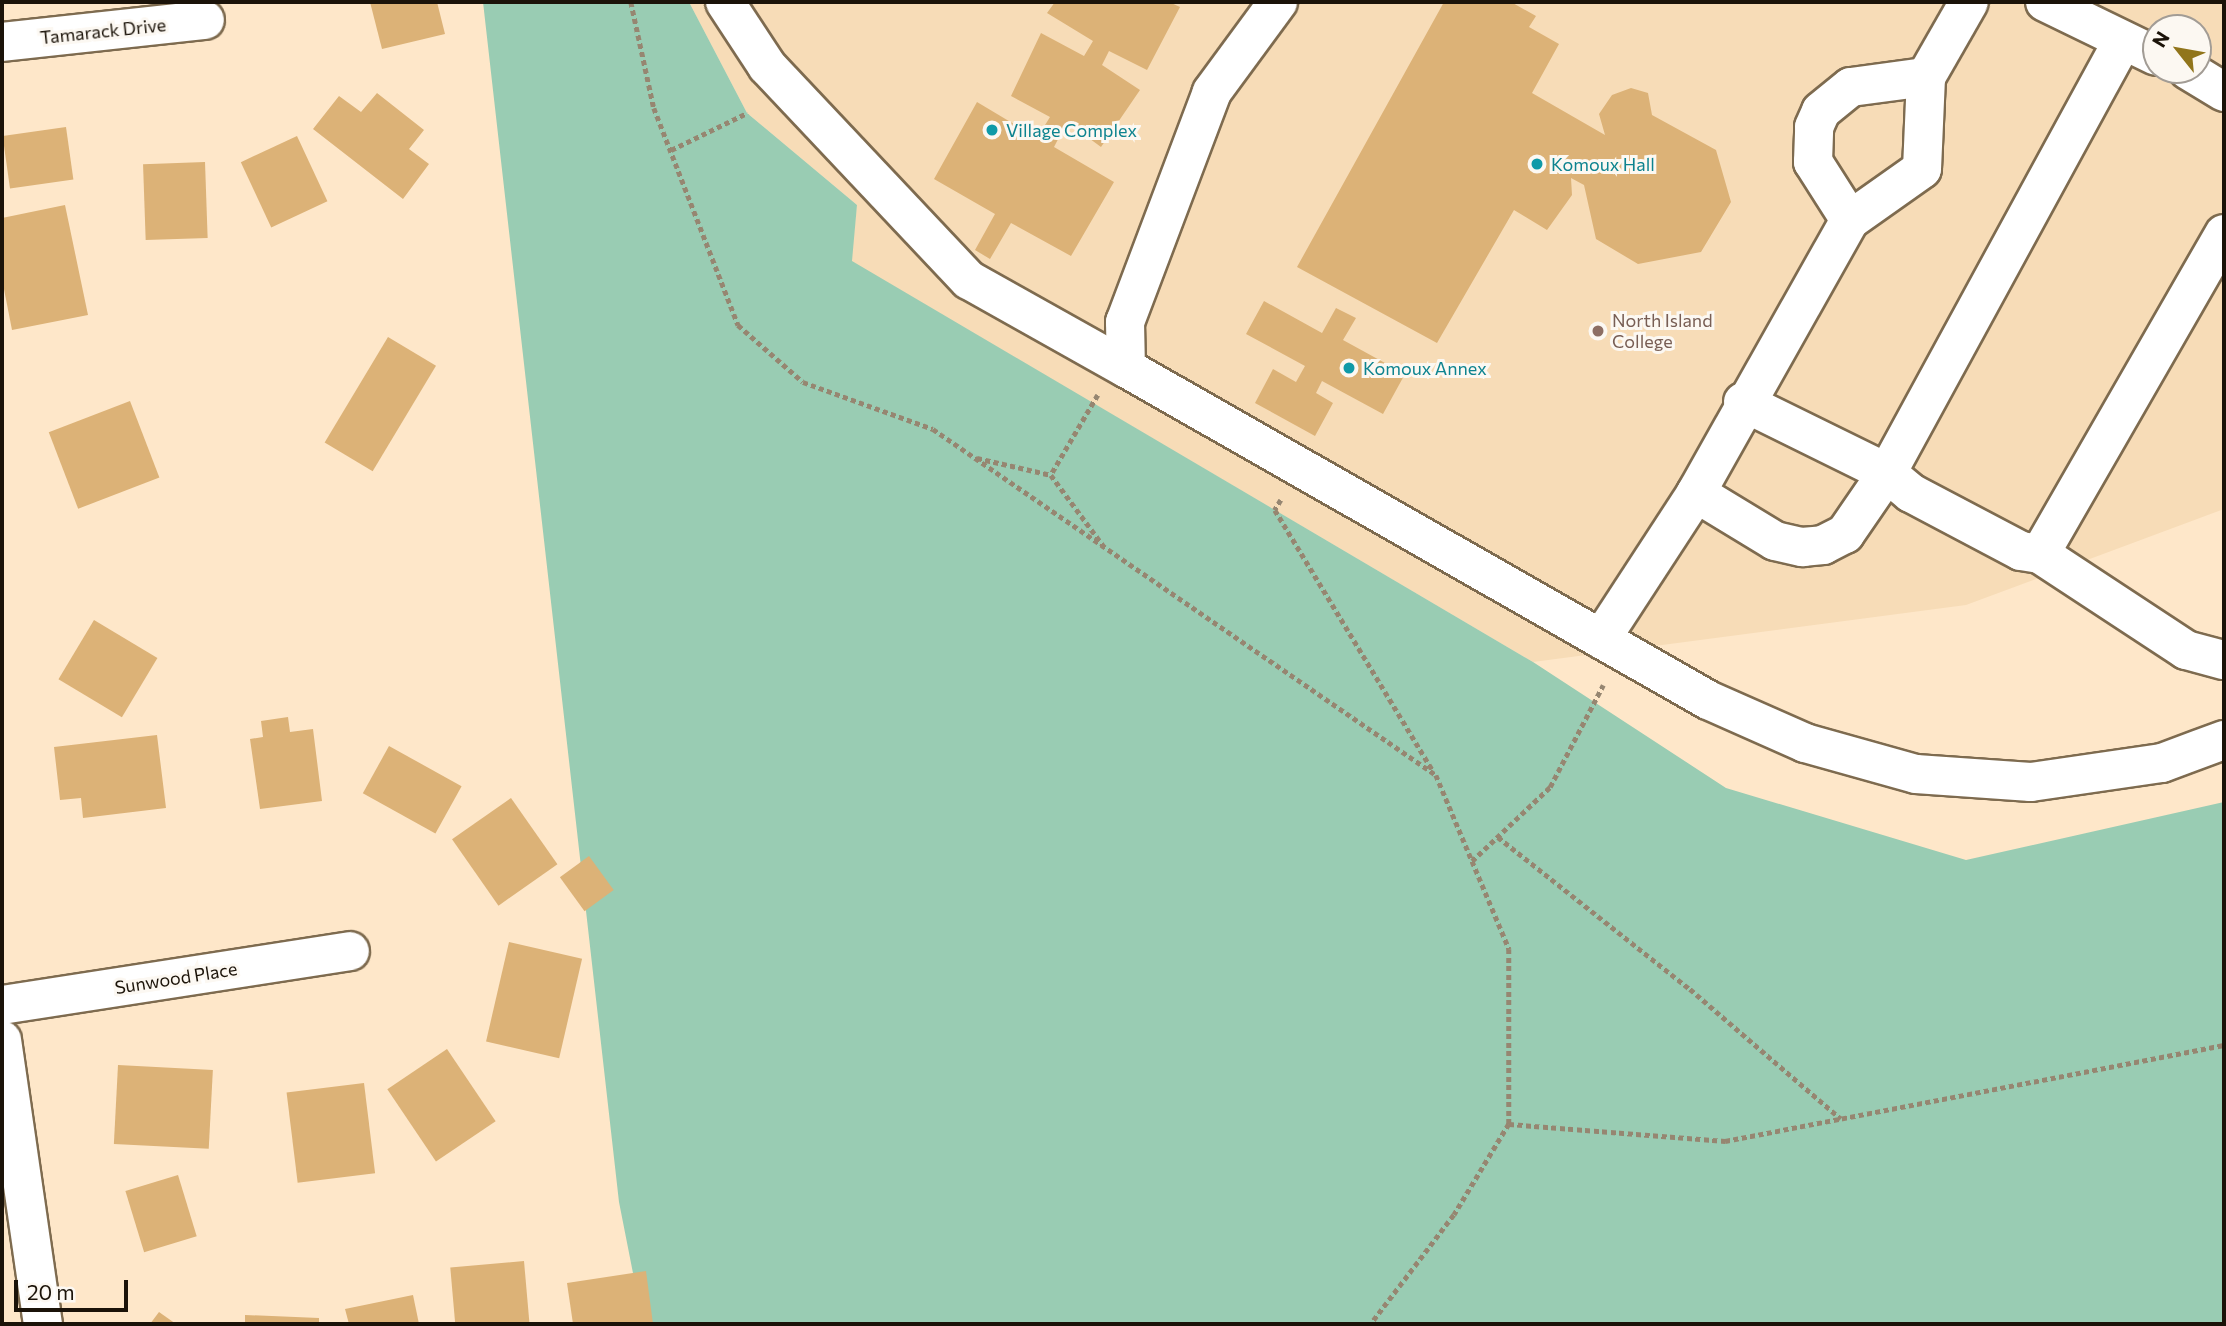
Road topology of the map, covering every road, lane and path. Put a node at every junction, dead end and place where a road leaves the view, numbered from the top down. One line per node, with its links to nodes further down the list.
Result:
1 (631, 2): 11 (path)
2 (725, 2): 14 (street)
3 (1278, 2): 14 (street)
4 (1969, 2): 9 (street)
5 (2045, 2): 8 (street)
6 (205, 20): 7 (street, Tamarack Drive)
7 (2, 42)
8 (2140, 49): 18 (street)
9 (1926, 76): 12 (street); 12 (street)
10 (747, 113): 11 (path)
11 (671, 150): 16 (path)
12 (1850, 220): 15 (street)
13 (2224, 234): 22 (street)
14 (1126, 368): 17 (street); 19 (path)
15 (1744, 402): 18 (street); 20 (street)
16 (973, 457): 19 (path); 21 (path)
17 (1301, 468): 23 (street); 26 (path)
18 (1887, 473): 20 (street); 22 (street)
19 (1052, 475): 21 (path)
20 (1696, 493): 23 (street)
21 (1107, 552): 26 (path)
22 (2040, 554): 24 (street)
23 (1611, 645): 25 (street); 27 (path)
24 (2224, 660)
25 (2224, 740)
26 (1436, 775): 28 (path)
27 (1498, 837): 28 (path); 33 (path)
28 (1472, 861): 34 (path)
29 (350, 951): 30 (street, Sunwood Place)
30 (2, 1005)
31 (2, 1040): 35 (street)
32 (2224, 1045): 33 (path)
33 (1841, 1119): 34 (path)
34 (1509, 1124): 36 (path)
35 (43, 1324)
36 (1371, 1324)

